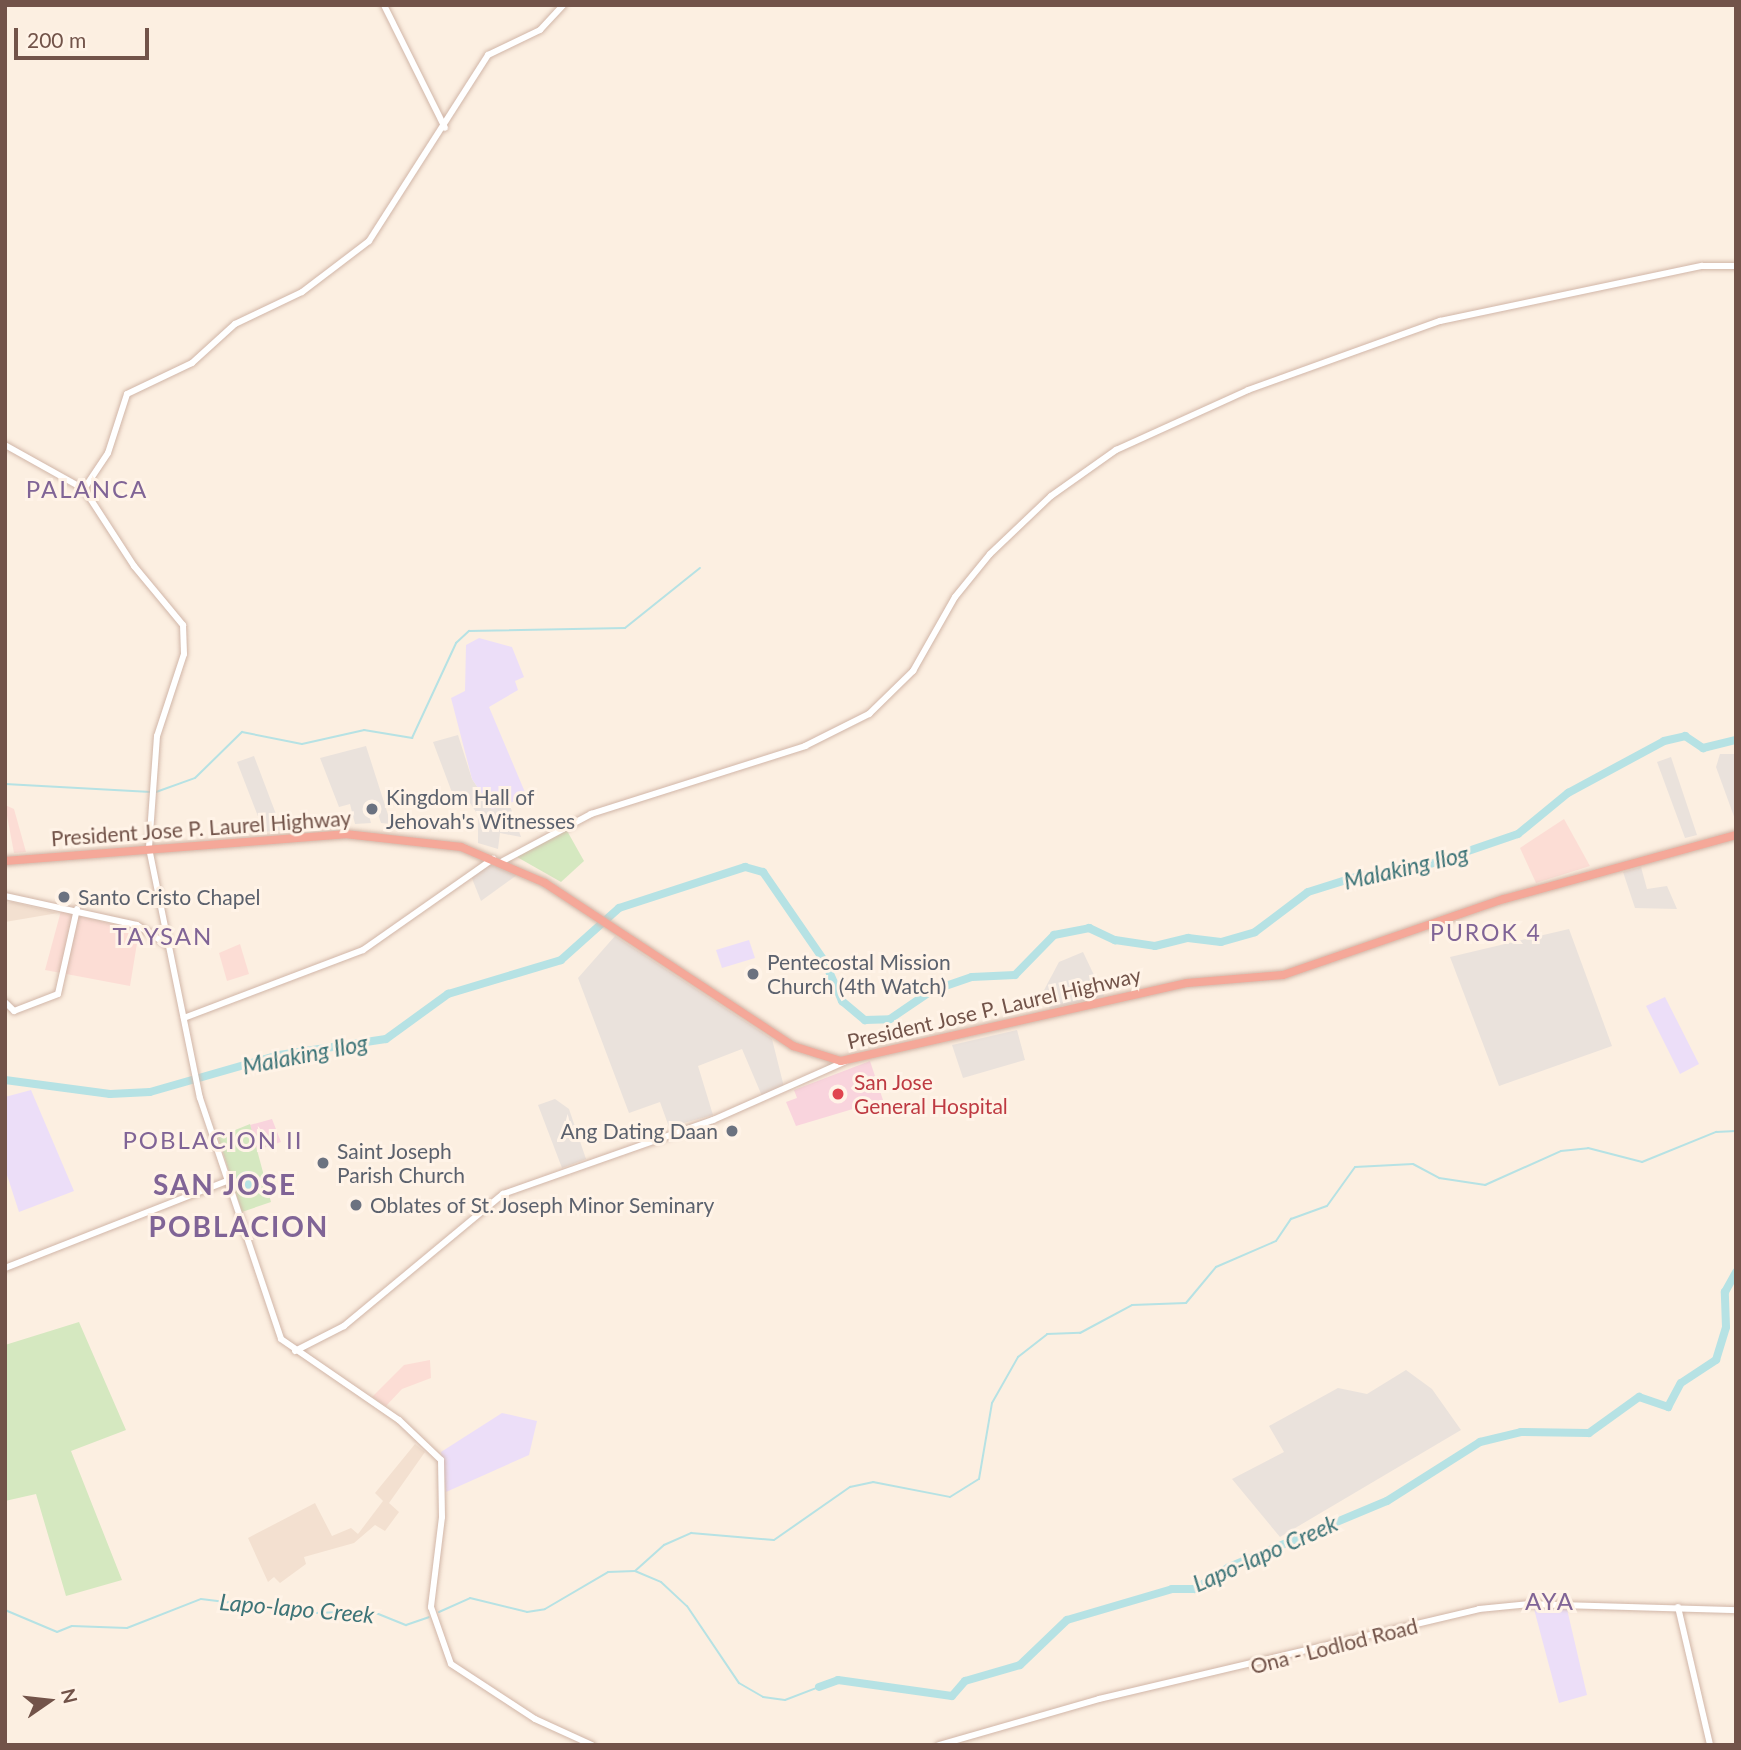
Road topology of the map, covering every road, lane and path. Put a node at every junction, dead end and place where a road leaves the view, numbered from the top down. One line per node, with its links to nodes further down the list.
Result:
1 (384, 5): 3 (main road)
2 (563, 5): 3 (main road)
3 (445, 128): 6 (main road)
4 (1736, 266): 9 (main road)
5 (5, 445): 6 (main road)
6 (85, 489): 8 (main road)
7 (1736, 835): 16 (highway, President Jose P. Laurel Highway)
8 (149, 848): 9 (highway, President Jose P. Laurel Highway); 10 (highway, President Jose P. Laurel Highway); 13 (main road)
9 (499, 859): 15 (main road); 16 (highway, President Jose P. Laurel Highway)
10 (5, 861)
11 (5, 896): 12 (main road)
12 (77, 909): 13 (main road); 14 (main road)
13 (167, 945): 15 (main road)
14 (5, 1002)
15 (184, 1018): 17 (main road)
16 (849, 1060): 19 (main road)
17 (227, 1181): 18 (main road); 19 (main road)
18 (5, 1268)
19 (295, 1351): 22 (main road)
20 (1678, 1607): 21 (main road, Ona - Lodlod Road); 23 (main road, Ona - Lodlod Road); 24 (main road)
21 (1736, 1610)
22 (589, 1744)
23 (939, 1745)
24 (1710, 1745)

